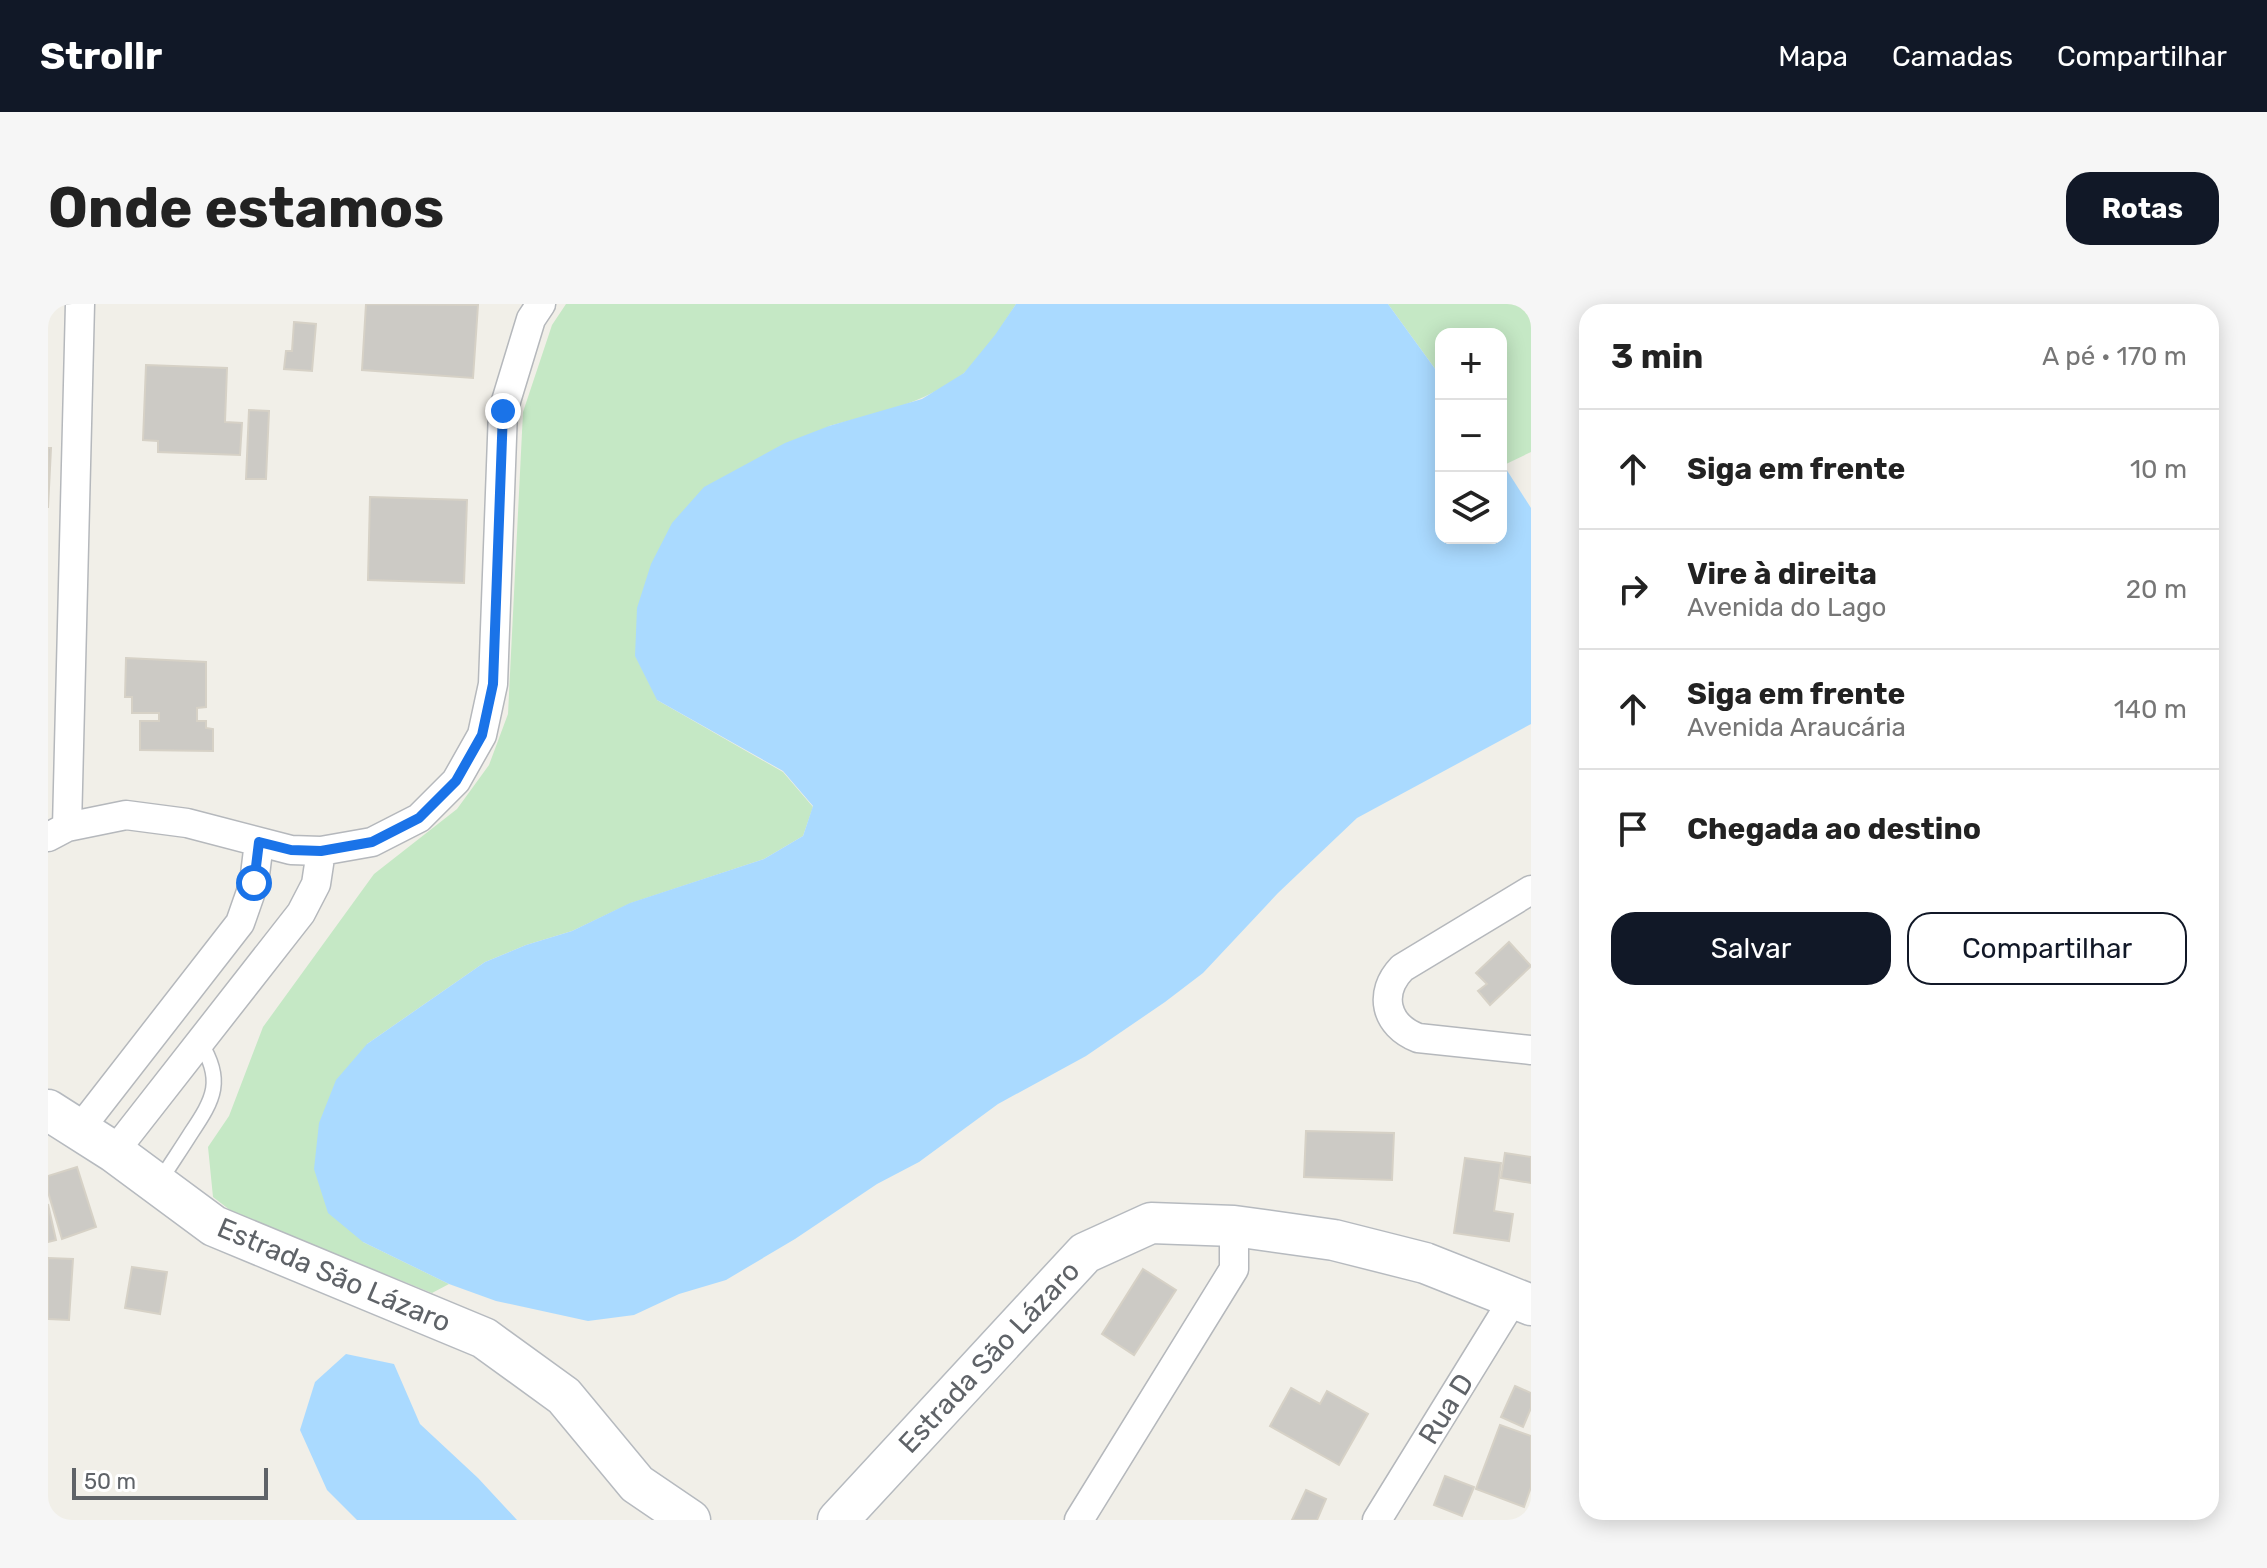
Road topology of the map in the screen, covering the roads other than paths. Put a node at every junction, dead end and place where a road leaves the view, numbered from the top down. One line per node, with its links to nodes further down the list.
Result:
1 (80, 304): 3 (street)
2 (541, 304): 5 (street)
3 (57, 832): 4 (street)
4 (259, 842): 5 (street); 7 (street)
5 (321, 851): 8 (street)
6 (1531, 890): 9 (street)
7 (168, 1016): 8 (street); 10 (street)
8 (200, 1042): 11 (street); 12 (lane)
9 (1531, 1050)
10 (64, 1120): 11 (street, Estrada São Lázaro)
11 (114, 1152): 12 (street, Estrada São Lázaro)
12 (158, 1185): 15 (street, Estrada São Lázaro)
13 (1234, 1226): 14 (street, Estrada São Lázaro); 16 (street, Estrada São Lázaro); 17 (street)
14 (1522, 1301): 18 (street, Rua D)
15 (690, 1520)
16 (838, 1520)
17 (1079, 1520)
18 (1377, 1520)

